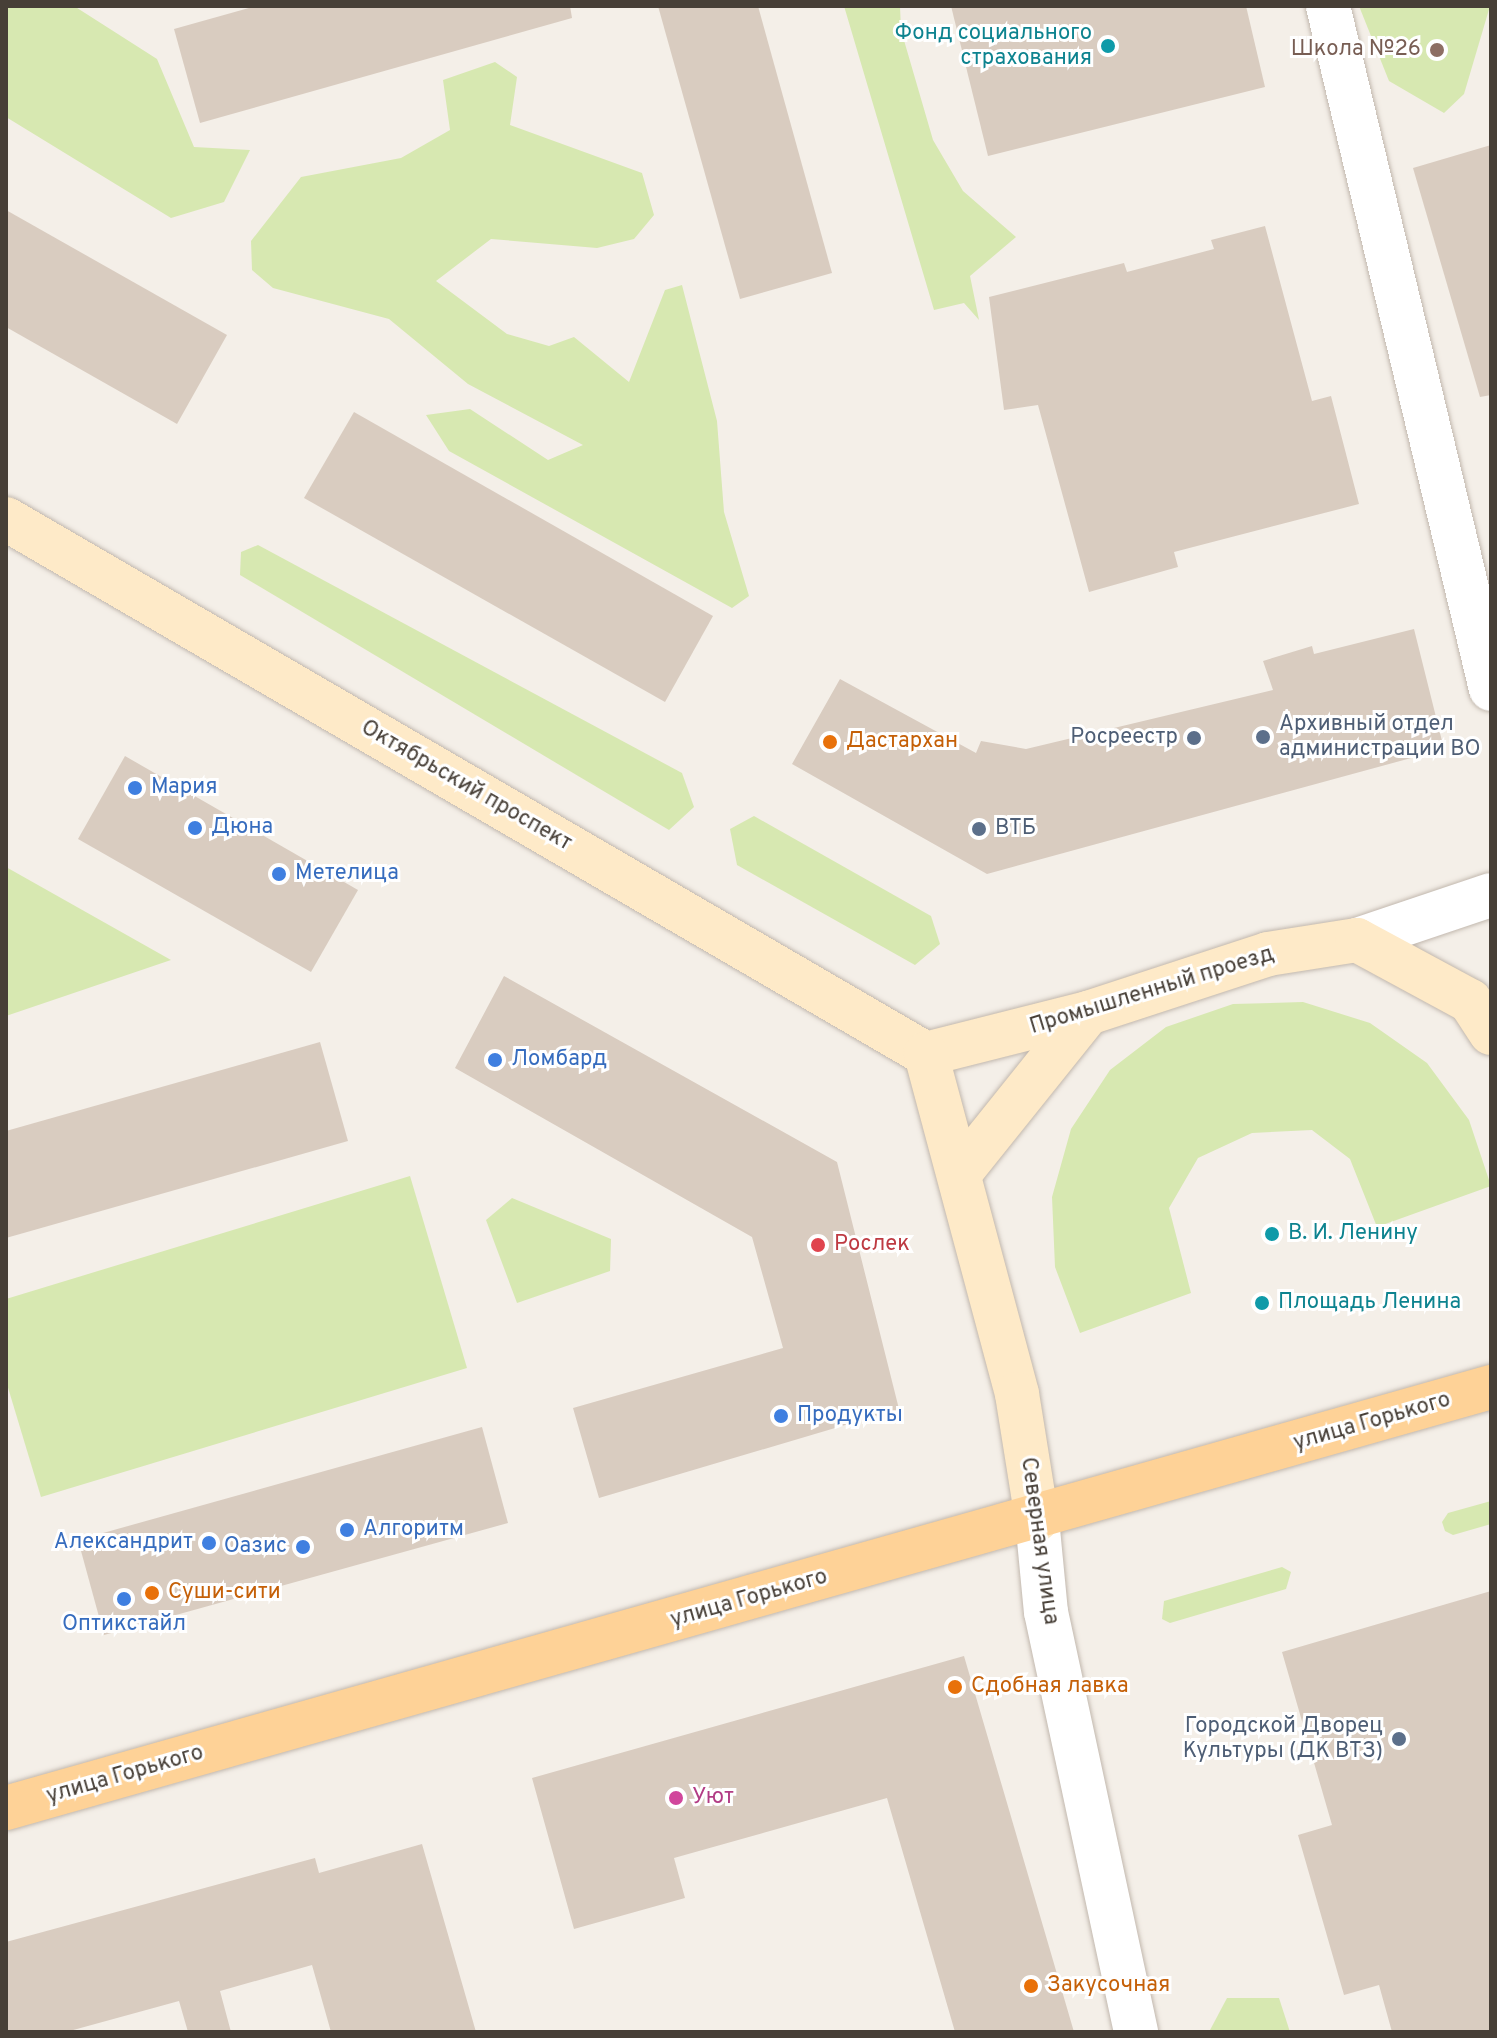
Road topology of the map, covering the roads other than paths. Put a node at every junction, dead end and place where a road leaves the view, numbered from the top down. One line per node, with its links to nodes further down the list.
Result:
1 (1328, 6): 3 (street)
2 (6, 519): 8 (main road, Октябрьский проспект)
3 (1491, 689)
4 (1491, 895): 5 (street)
5 (1357, 940): 6 (main road, Промышленный проезд); 7 (main road)
6 (1088, 1013): 8 (main road, Промышленный проезд); 9 (main road)
7 (1491, 1033)
8 (926, 1054): 9 (main road, Северная улица)
9 (959, 1174): 11 (main road, Северная улица)
10 (1491, 1387): 11 (main road, улица Горького)
11 (1037, 1519): 12 (main road, улица Горького); 13 (street, Северная улица)
12 (6, 1808)
13 (1136, 2032)

